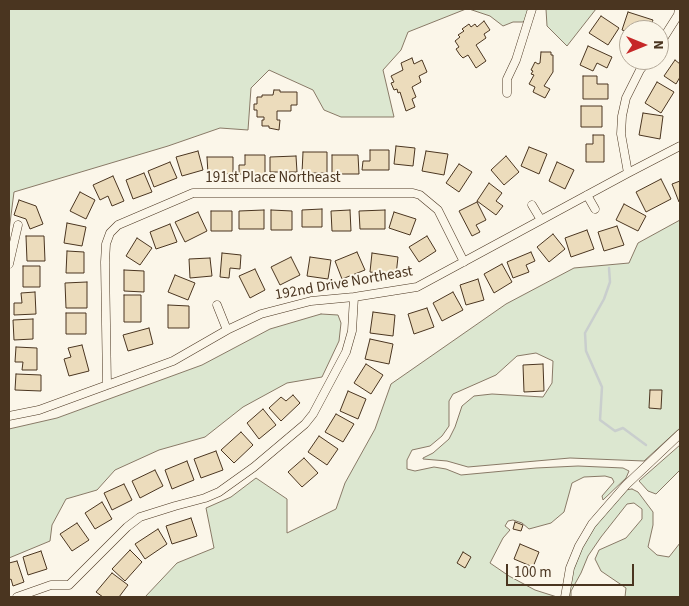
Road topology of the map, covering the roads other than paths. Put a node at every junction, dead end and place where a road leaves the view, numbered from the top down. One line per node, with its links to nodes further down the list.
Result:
1 (532, 9): 5 (street)
2 (679, 9): 3 (street)
3 (669, 30)
4 (640, 70): 7 (street)
5 (507, 93)
6 (680, 146): 7 (street, 192nd Drive Northeast)
7 (628, 173): 8 (street, 192nd Drive Northeast)
8 (587, 195): 10 (street); 11 (street, 192nd Drive Northeast)
9 (532, 205): 11 (street)
10 (595, 209)
11 (541, 220): 13 (street, 192nd Drive Northeast)
12 (18, 225): 14 (street)
13 (464, 262): 15 (street, 192nd Drive Northeast); 18 (street, 191st Place Northeast)
14 (9, 264)
15 (354, 297): 17 (street, 192nd Drive Northeast); 21 (street)
16 (217, 305): 17 (street)
17 (227, 330): 18 (street, 192nd Drive Northeast)
18 (107, 385): 19 (street, 192nd Drive Northeast)
19 (9, 416)
20 (680, 434): 22 (street)
21 (17, 597)
22 (565, 597)

